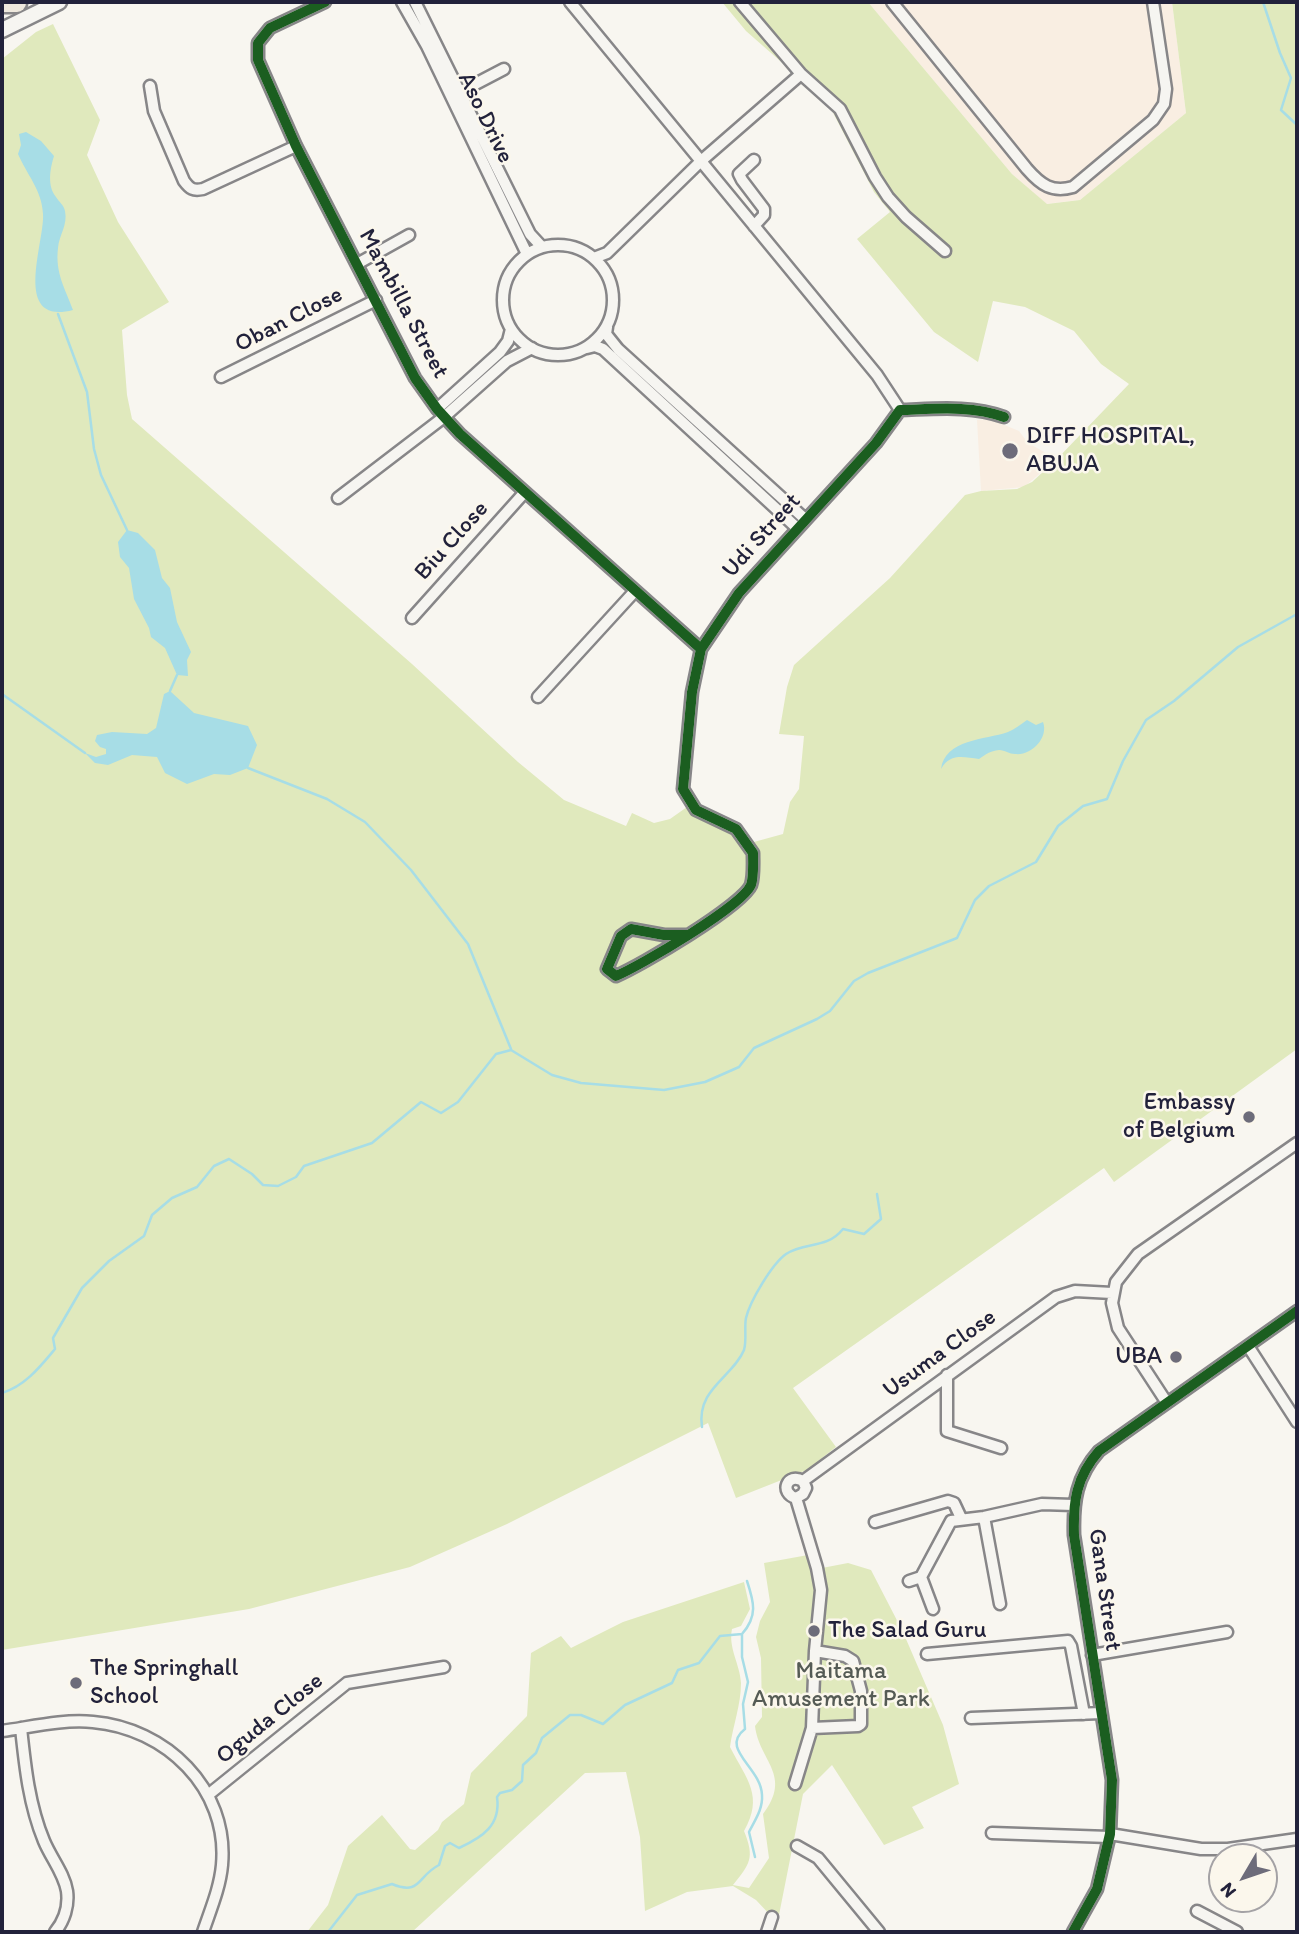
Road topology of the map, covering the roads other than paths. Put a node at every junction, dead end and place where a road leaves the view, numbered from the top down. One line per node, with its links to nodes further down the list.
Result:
1 (59, 2): 9 (main road)
2 (325, 2): 14 (street, Mambilla Street)
3 (402, 2): 21 (street, Aso Drive)
4 (415, 2): 13 (street, Aso Drive)
5 (570, 2): 16 (street)
6 (740, 2): 11 (street)
7 (892, 2): 8 (street)
8 (1153, 2)
9 (2, 30)
10 (505, 69): 13 (street)
11 (801, 74): 16 (street); 20 (street)
12 (150, 86): 14 (street)
13 (460, 92): 19 (street, Aso Drive)
14 (296, 146): 23 (street, Mambilla Street)
15 (754, 160): 17 (street)
16 (701, 161): 17 (street); 22 (street)
17 (754, 226): 30 (street)
18 (409, 235): 23 (street)
19 (542, 247): 21 (street); 22 (street)
20 (945, 251)
21 (527, 254): 26 (street)
22 (594, 258): 25 (street)
23 (357, 264): 24 (street, Mambilla Street)
24 (376, 300): 29 (street, Oban Close); 31 (street, Mambilla Street)
25 (608, 325): 28 (street); 35 (street)
26 (511, 328): 27 (street); 31 (street)
27 (532, 348): 28 (street); 31 (street)
28 (586, 348): 36 (street)
29 (221, 377)
30 (900, 410): 32 (street); 35 (street, Udi Street)
31 (440, 413): 33 (street, Mambilla Street); 34 (street)
32 (1004, 417)
33 (524, 493): 37 (street, Mambilla Street); 38 (street, Biu Close)
34 (338, 498)
35 (805, 519): 36 (street, Udi Street)
36 (797, 528): 39 (street, Udi Street)
37 (635, 591): 39 (street, Mambilla Street); 40 (street)
38 (412, 618)
39 (701, 649): 41 (street, Udi Street)
40 (538, 696)
41 (687, 935): 41 (street)
42 (1297, 1143): 43 (street)
43 (1112, 1293): 46 (street, Usuma Close); 47 (street)
44 (1297, 1311): 45 (street, Gana Street)
45 (1248, 1346): 47 (street, Gana Street); 48 (street)
46 (947, 1375): 49 (street); 50 (street, Usuma Close)
47 (1167, 1403): 52 (street, Gana Street)
48 (1297, 1422)
49 (1001, 1448)
50 (803, 1481): 51 (street); 51 (street, Usuma Close)
51 (796, 1498): 61 (street, Usuma Close)
52 (1073, 1505): 53 (street); 63 (street, Gana Street)
53 (984, 1517): 54 (street); 58 (street)
54 (961, 1518): 55 (street); 56 (street)
55 (875, 1522)
56 (921, 1577): 57 (street); 59 (street)
57 (909, 1581)
58 (1000, 1604)
59 (933, 1609)
60 (1227, 1632): 63 (street)
61 (814, 1651): 69 (street, Usuma Close); 69 (street)
62 (927, 1654): 66 (street)
63 (1092, 1656): 65 (street, Gana Street)
64 (444, 1667): 72 (street, Oguda Close)
65 (1101, 1713): 66 (street); 74 (street, Gana Street)
66 (1084, 1714): 67 (street)
67 (971, 1718)
68 (21, 1728): 70 (street); 72 (street); 80 (street)
69 (812, 1728): 71 (street, Usuma Close)
70 (2, 1731)
71 (794, 1784)
72 (208, 1795): 81 (street)
73 (992, 1833): 74 (street)
74 (1110, 1836): 75 (street); 84 (street, Gana Street)
75 (1297, 1839)
76 (797, 1846): 79 (street)
77 (1197, 1911): 85 (street)
78 (772, 1917): 82 (street)
79 (868, 1927): 83 (street)
80 (55, 1932)
81 (203, 1932)
82 (767, 1932)
83 (879, 1932)
84 (1073, 1932)
85 (1237, 1932)

